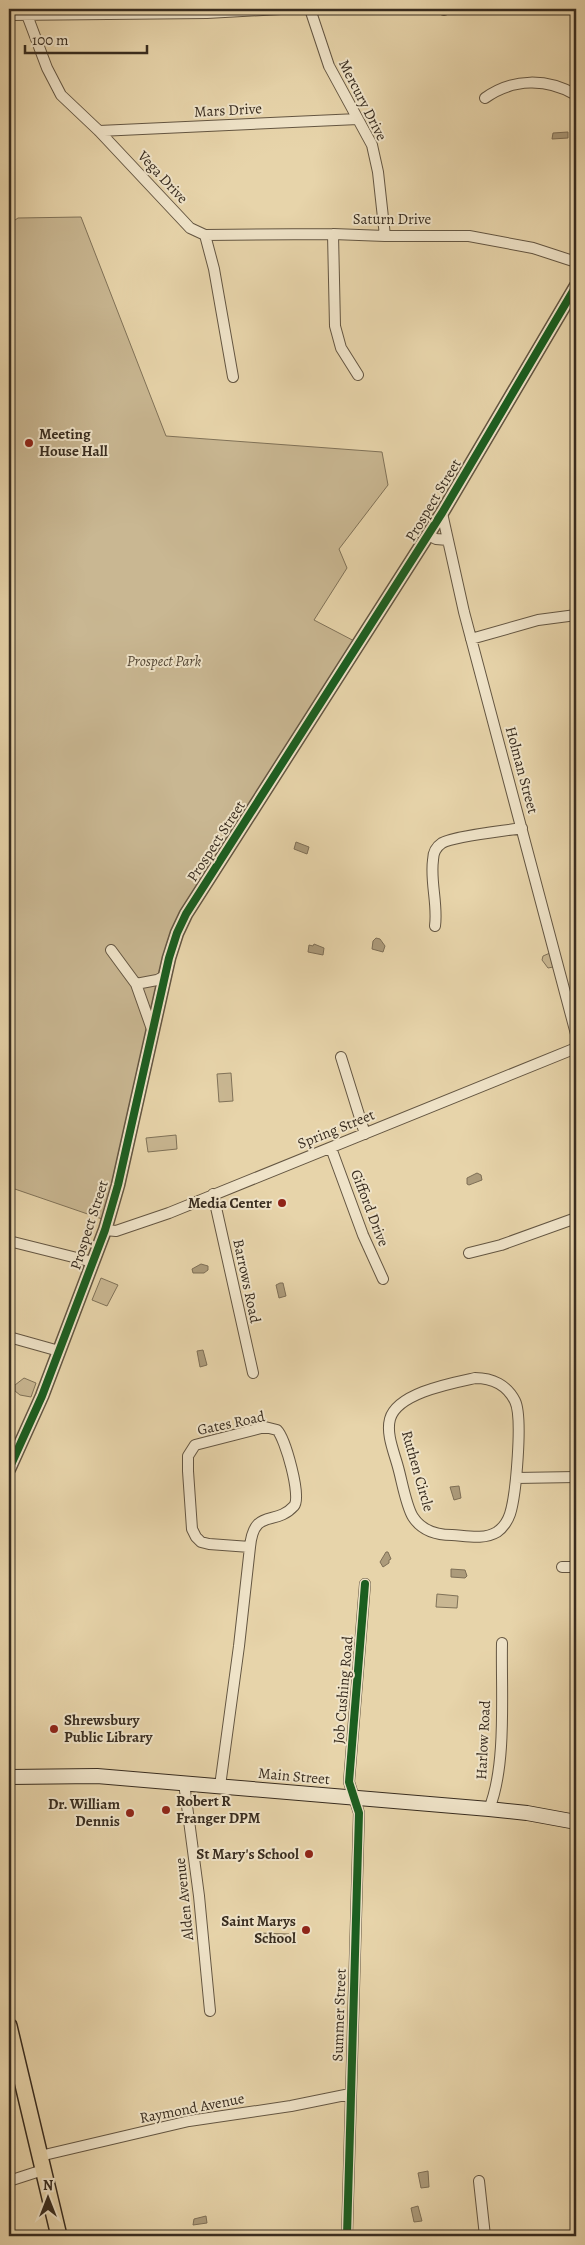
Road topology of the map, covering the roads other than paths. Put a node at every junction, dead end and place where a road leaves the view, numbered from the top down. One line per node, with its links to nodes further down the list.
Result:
1 (281, 9): 4 (street)
2 (310, 9): 7 (street, Mercury Drive)
3 (9, 15): 4 (street)
4 (27, 15): 8 (street, Vega Drive)
5 (576, 95): 6 (street)
6 (486, 98)
7 (358, 119): 8 (street, Mars Drive); 11 (street, Mercury Drive)
8 (99, 131): 10 (street, Vega Drive)
9 (334, 234): 10 (street, Saturn Drive); 11 (street, Saturn Drive); 14 (street)
10 (205, 235): 15 (street)
11 (385, 236): 12 (street, Saturn Drive)
12 (576, 262)
13 (576, 286): 16 (street, Prospect Street)
14 (358, 375)
15 (233, 377)
16 (442, 513): 17 (street, Prospect Street); 18 (street, Holman Street)
17 (428, 535): 18 (street); 24 (street, Prospect Street)
18 (448, 540): 20 (street, Holman Street)
19 (576, 615): 20 (street)
20 (471, 639): 21 (street, Holman Street)
21 (522, 828): 22 (street); 27 (street, Holman Street)
22 (435, 926)
23 (111, 950): 25 (street)
24 (165, 976): 25 (street); 26 (street, Prospect Street)
25 (136, 984): 26 (street)
26 (153, 1032): 34 (street, Prospect Street)
27 (576, 1034)
28 (576, 1048): 30 (street, Spring Street)
29 (341, 1057): 30 (street)
30 (365, 1134): 31 (street, Spring Street)
31 (331, 1148): 32 (street, Spring Street); 38 (street, Gifford Drive)
32 (213, 1194): 34 (street, Spring Street); 41 (street, Barrows Road)
33 (576, 1218): 36 (street)
34 (105, 1230): 37 (street, Prospect Street)
35 (9, 1241): 37 (street)
36 (468, 1253)
37 (93, 1262): 40 (street, Prospect Street)
38 (383, 1279)
39 (9, 1338): 40 (street)
40 (59, 1351): 42 (street, Prospect Street)
41 (253, 1373)
42 (9, 1468)
43 (576, 1477): 44 (street)
44 (516, 1478): 44 (street, Ruthen Circle)
45 (250, 1547): 45 (street, Gates Road); 52 (street, Gates Road)
46 (562, 1567): 47 (street)
47 (576, 1567)
48 (365, 1584): 53 (street, Job Cushing Road)
49 (502, 1643): 54 (street, Harlow Road)
50 (9, 1777): 51 (main road, Main Street)
51 (184, 1783): 52 (main road, Main Street); 56 (street, Alden Avenue)
52 (220, 1786): 53 (main road, Main Street)
53 (352, 1797): 54 (main road, Main Street); 58 (street, Summer Street)
54 (489, 1809): 55 (main road, Main Street)
55 (576, 1822)
56 (210, 2011)
57 (9, 2026): 59 (main road)
58 (350, 2094): 59 (street, Raymond Avenue); 63 (street, Summer Street)
59 (42, 2163): 60 (street, Raymond Avenue); 62 (main road)
60 (9, 2181)
61 (479, 2181): 64 (street)
62 (59, 2236)
63 (347, 2236)
64 (485, 2236)

